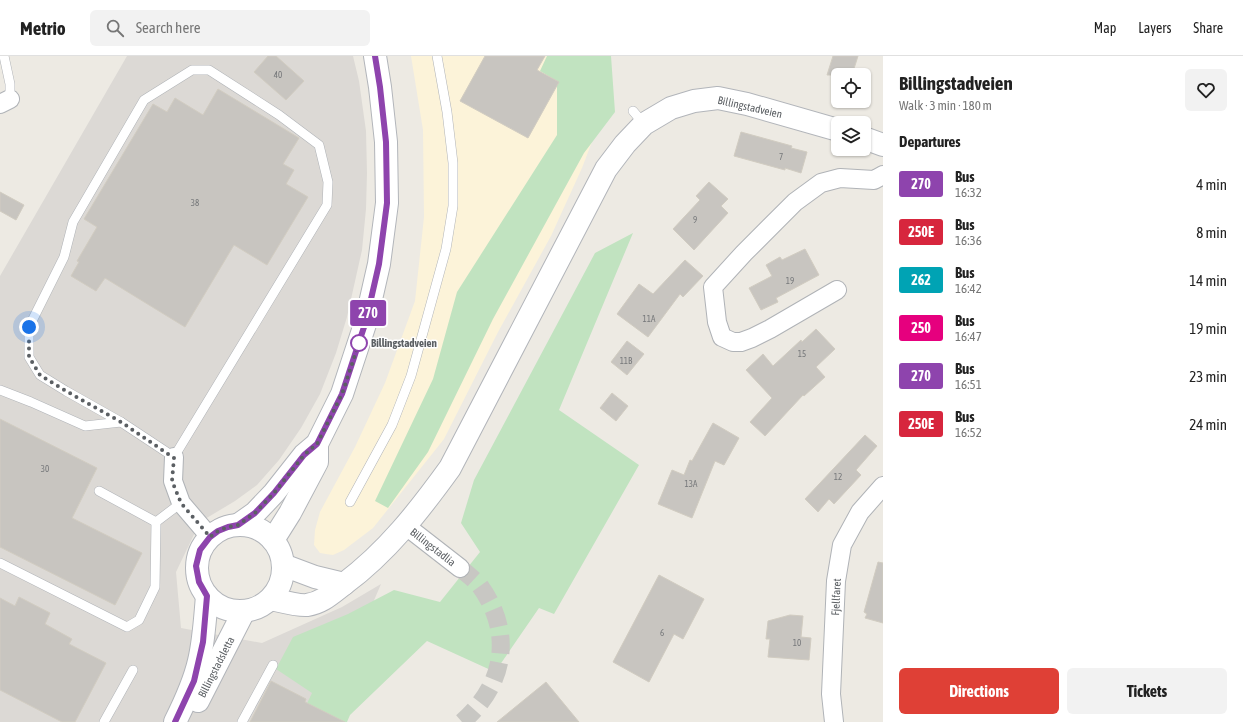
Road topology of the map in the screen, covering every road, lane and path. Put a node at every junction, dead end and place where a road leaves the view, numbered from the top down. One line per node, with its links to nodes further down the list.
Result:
1 (4, 56): 4 (lane)
2 (375, 56): 12 (main road)
3 (437, 56): 16 (lane)
4 (5, 101)
5 (831, 128): 20 (main road, Billingstadveien)
6 (871, 141): 7 (main road)
7 (883, 145)
8 (883, 175): 9 (street)
9 (837, 290)
10 (0, 390): 11 (lane)
11 (121, 422): 13 (lane); 13 (lane)
12 (317, 444): 19 (main road); 22 (main road)
13 (174, 458): 17 (street)
14 (883, 486): 36 (street, Fjellfaret)
15 (99, 492): 18 (lane)
16 (350, 502)
17 (181, 503): 18 (lane); 21 (street)
18 (156, 522): 23 (lane)
19 (238, 525): 21 (main road); 22 (main road)
20 (406, 526): 25 (street, Billingstadlia); 26 (main road, Billingstadveien)
21 (210, 537): 27 (main road)
22 (273, 540): 24 (main road)
23 (0, 563)
24 (283, 565): 26 (main road); 28 (main road)
25 (460, 568)
26 (344, 584): 28 (main road, Billingstadveien)
27 (207, 596): 29 (main road); 33 (main road, Billingstadsletta)
28 (271, 599): 29 (main road)
29 (244, 611): 34 (main road, Billingstadsletta)
30 (273, 665): 35 (lane)
31 (132, 670): 32 (lane)
32 (104, 722)
33 (176, 722)
34 (188, 722)
35 (242, 722)
36 (834, 722)

